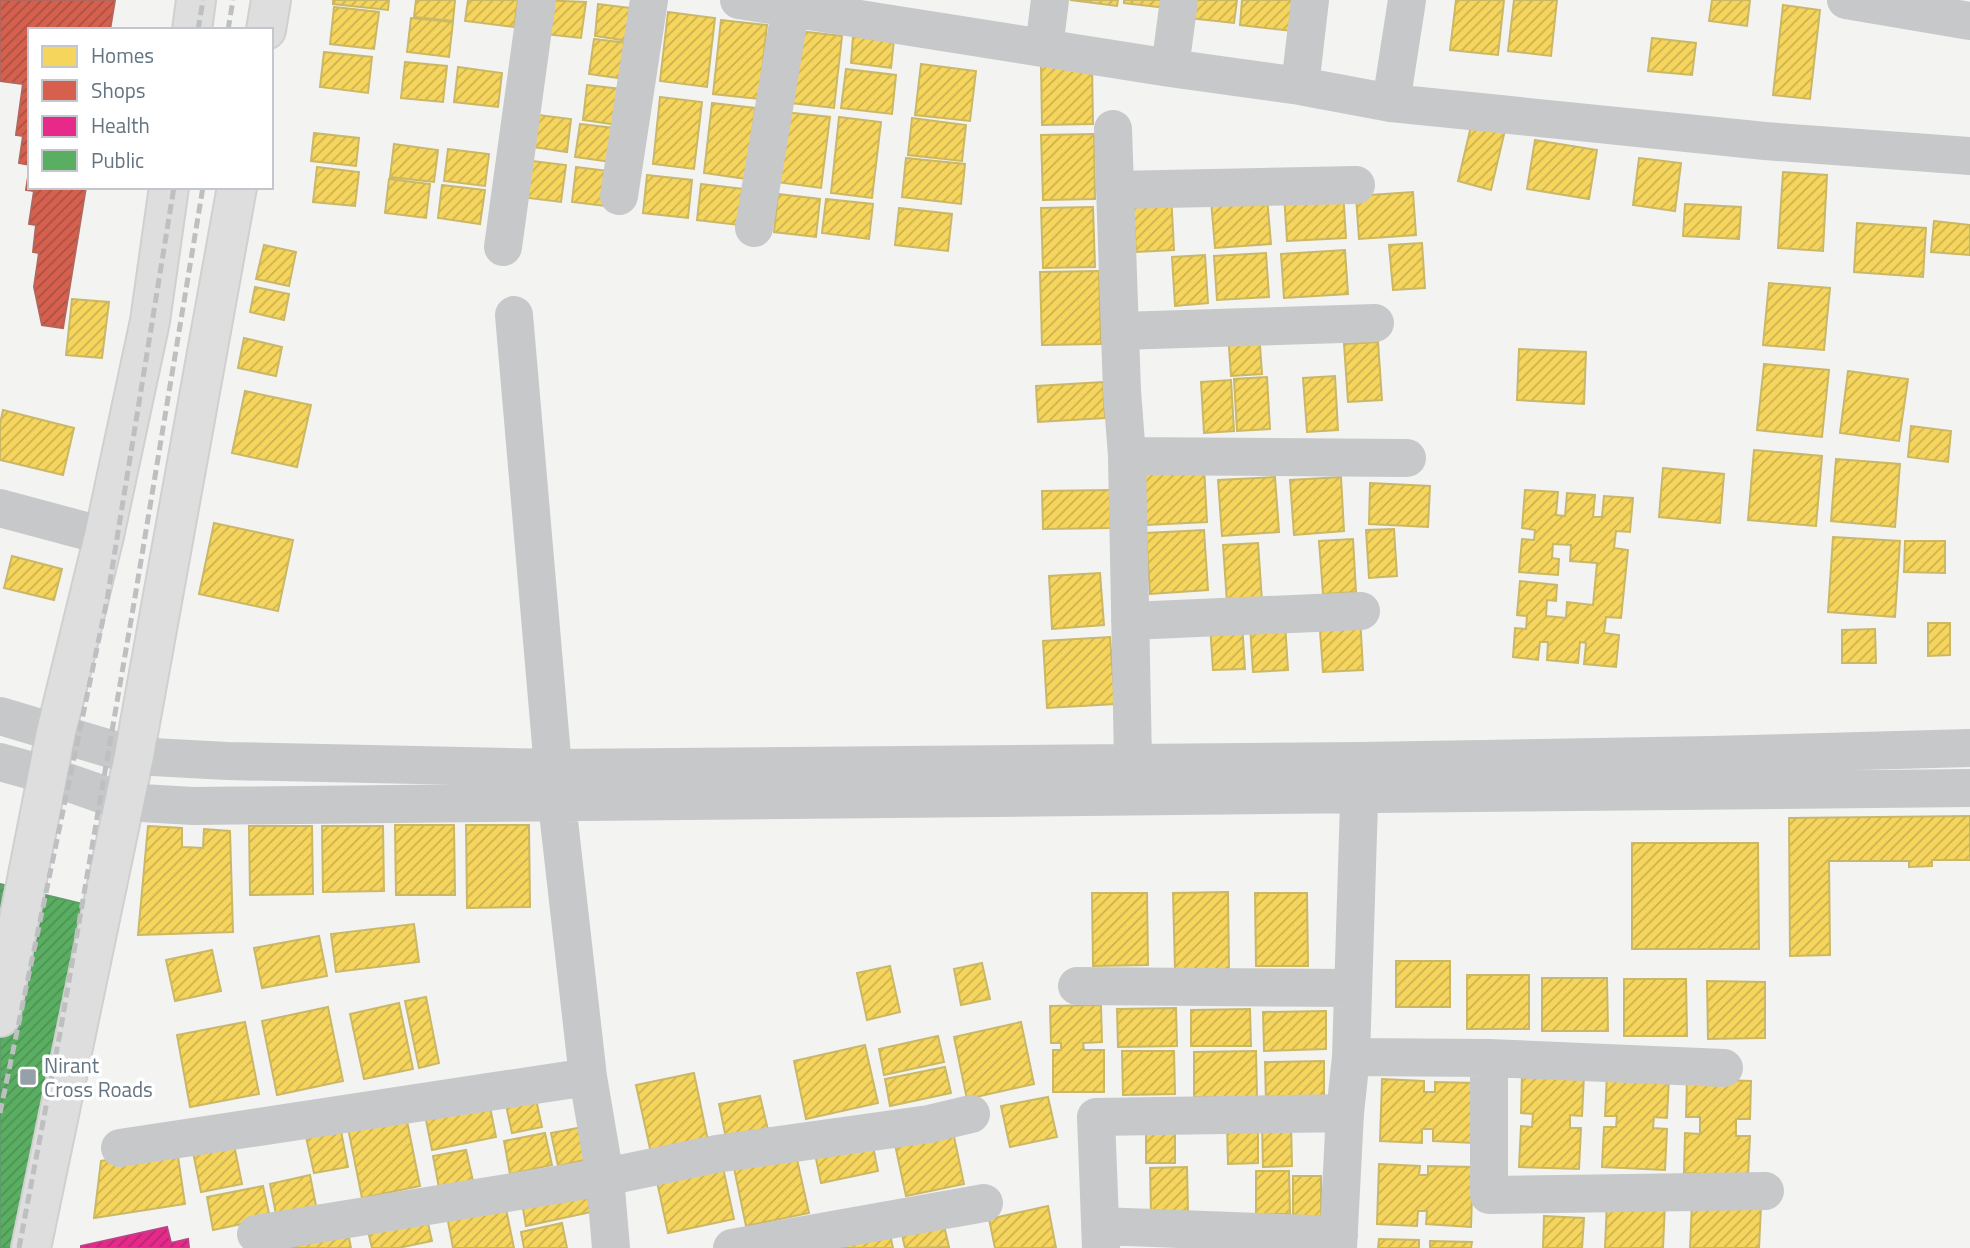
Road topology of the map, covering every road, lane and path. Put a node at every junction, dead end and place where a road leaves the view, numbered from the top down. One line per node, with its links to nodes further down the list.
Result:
1 (196, 0): 13 (main road)
2 (271, 0): 14 (main road)
3 (537, 0): 27 (street)
4 (649, 0): 25 (street)
5 (739, 0): 11 (street)
6 (1049, 0): 15 (street)
7 (1179, 0): 16 (street)
8 (1310, 0): 17 (street)
9 (1407, 0): 18 (street)
10 (1846, 0): 12 (street)
11 (792, 4): 15 (street); 26 (street)
12 (1970, 21)
13 (191, 28)
14 (266, 28)
15 (1044, 48): 16 (street)
16 (1170, 68): 17 (street)
17 (1300, 86): 18 (street)
18 (1391, 103): 20 (street)
19 (1113, 129): 24 (street)
20 (1970, 156)
21 (1356, 184): 24 (street)
22 (169, 189): 34 (main road)
23 (237, 189): 40 (main road)
24 (1115, 190): 30 (street)
25 (619, 197)
26 (754, 228)
27 (503, 247)
28 (514, 315): 45 (street)
29 (1375, 323): 30 (street)
30 (1120, 331): 31 (street)
31 (1127, 456): 32 (street); 36 (street)
32 (1407, 458)
33 (0, 508): 34 (street)
34 (104, 536): 38 (main road)
35 (1361, 611): 36 (street)
36 (1130, 621): 41 (street)
37 (0, 716): 38 (street)
38 (56, 732): 40 (street); 43 (main road)
39 (1970, 748): 44 (street)
40 (134, 756): 45 (street); 47 (main road)
41 (1133, 761): 44 (street); 45 (street)
42 (0, 762): 43 (street)
43 (47, 775): 47 (street); 50 (main road)
44 (1360, 778): 45 (street); 46 (street); 49 (street)
45 (554, 785): 47 (street); 54 (street)
46 (1970, 788)
47 (124, 802): 64 (main road)
48 (1077, 986): 49 (street)
49 (1353, 988): 51 (street)
50 (0, 1017)
51 (1351, 1057): 52 (street); 55 (street)
52 (1489, 1058): 53 (street); 59 (street)
53 (1724, 1068)
54 (587, 1077): 57 (street); 58 (street)
55 (1345, 1113): 62 (street); 63 (street)
56 (971, 1114): 58 (street)
57 (120, 1148)
58 (605, 1177): 61 (street); 65 (street)
59 (1765, 1191)
60 (984, 1203): 66 (street)
61 (256, 1234)
62 (1101, 1237): 63 (street)
63 (1338, 1242)
64 (31, 1248)
65 (611, 1248)
66 (732, 1248)

